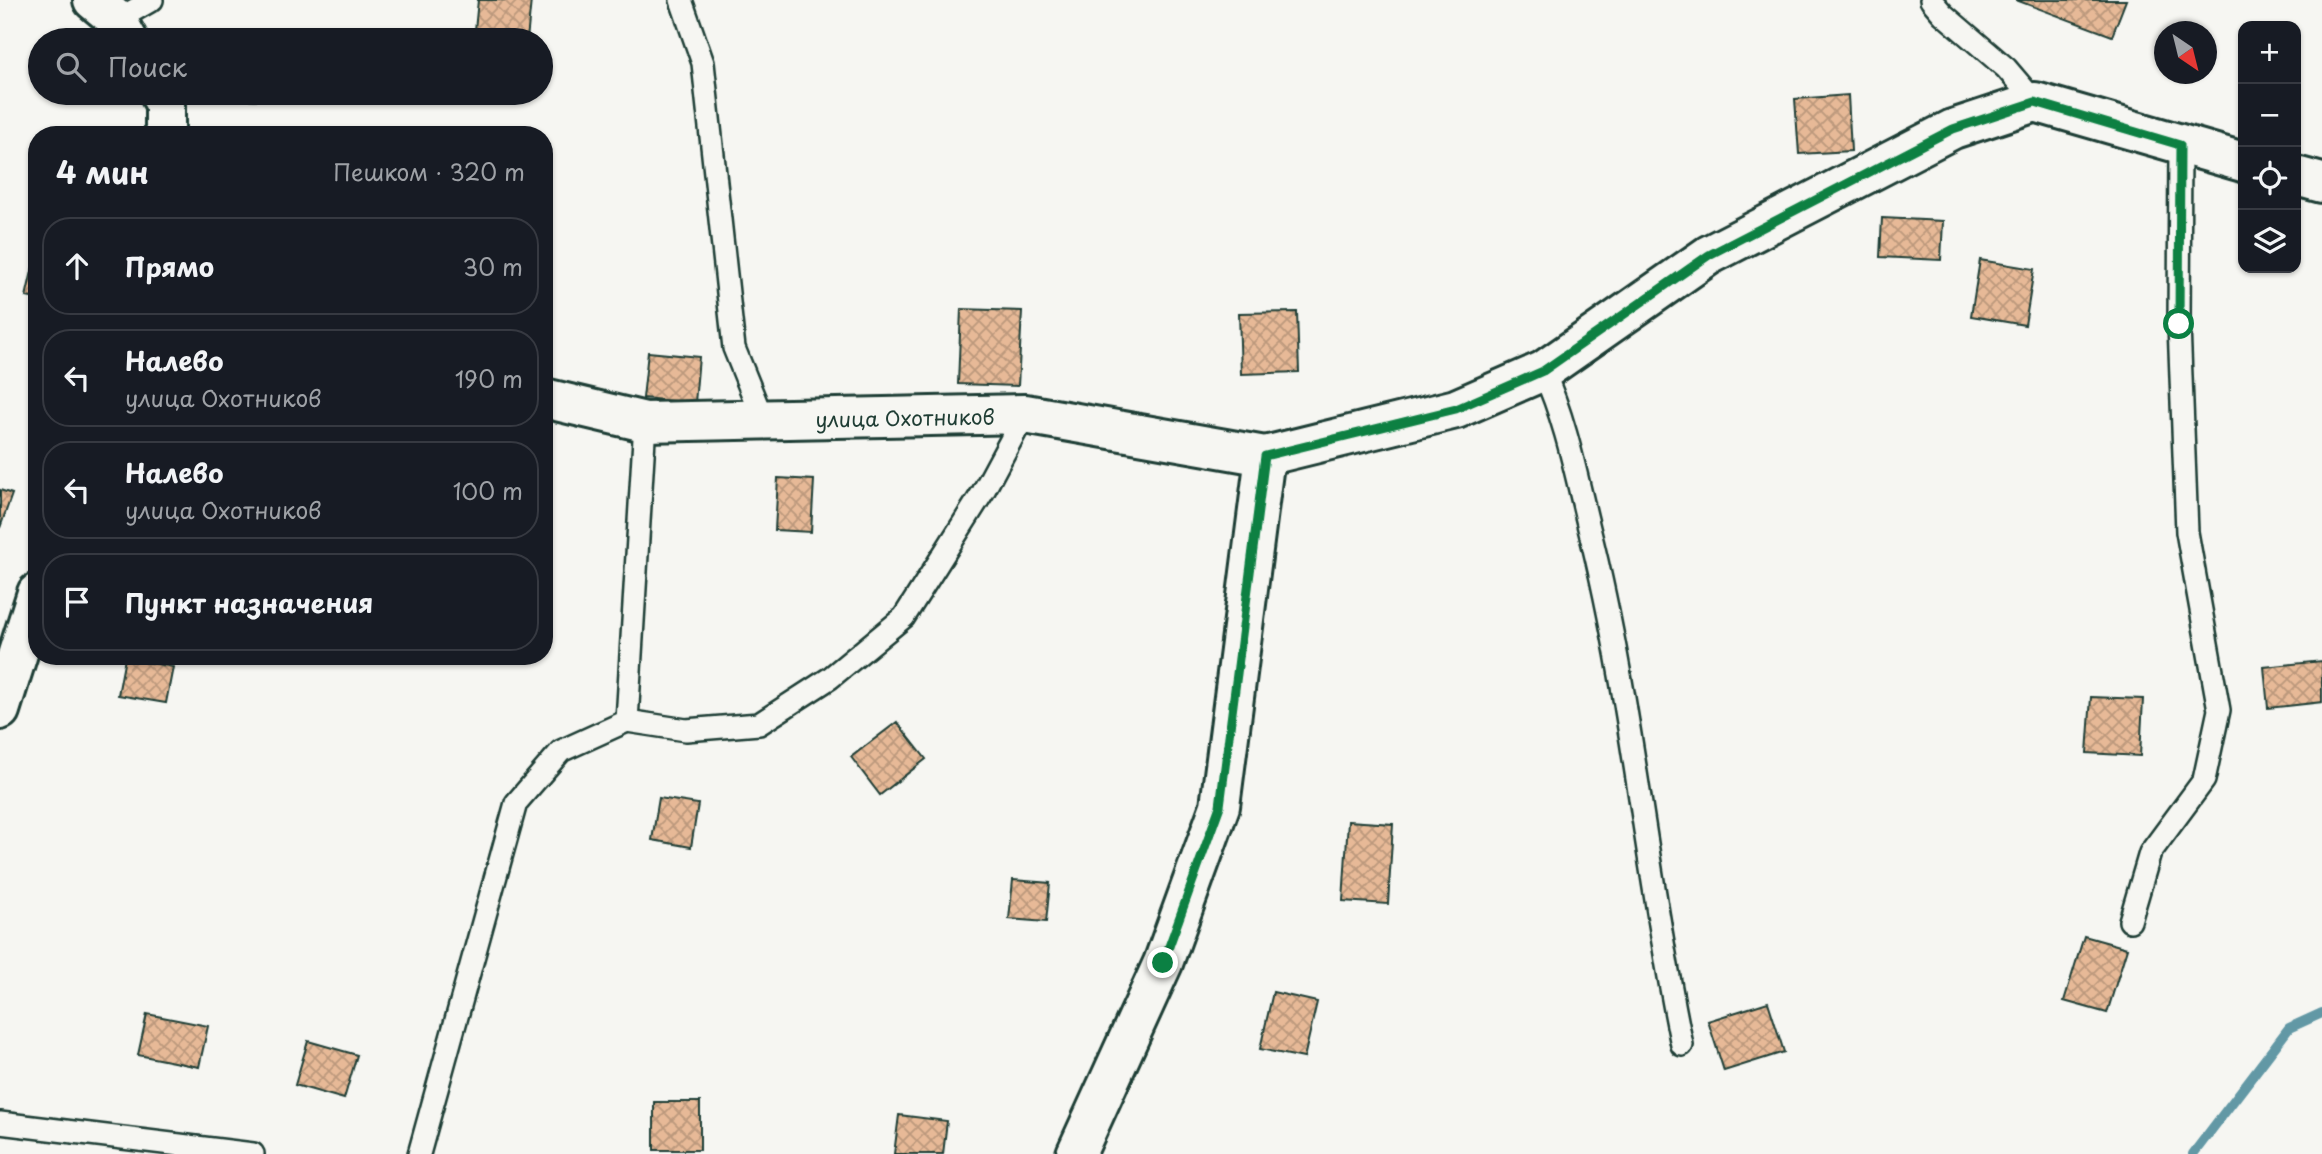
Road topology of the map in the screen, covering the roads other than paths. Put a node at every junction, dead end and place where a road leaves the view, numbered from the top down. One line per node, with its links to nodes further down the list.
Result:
1 (152, 0): 4 (lane)
2 (681, 0): 15 (lane)
3 (1931, 0): 5 (lane)
4 (113, 20)
5 (2035, 102): 8 (street); 12 (street, улица Охотников)
6 (165, 105): 7 (street)
7 (165, 126)
8 (2180, 145): 9 (street); 21 (lane)
9 (2238, 161)
10 (2301, 177): 11 (street)
11 (2322, 183)
12 (1543, 371): 17 (street, улица Охотников); 22 (lane)
13 (553, 400): 16 (street, улица Охотников)
14 (1025, 414): 15 (street, улица Охотников); 17 (street, улица Охотников); 20 (lane)
15 (763, 420): 16 (street, улица Охотников)
16 (645, 422): 20 (lane)
17 (1265, 456): 26 (street)
18 (28, 621): 19 (street)
19 (0, 710)
20 (627, 721): 25 (lane)
21 (2130, 921)
22 (1682, 1045)
23 (0, 1123): 24 (lane)
24 (253, 1154)
25 (419, 1154)
26 (1076, 1154)

